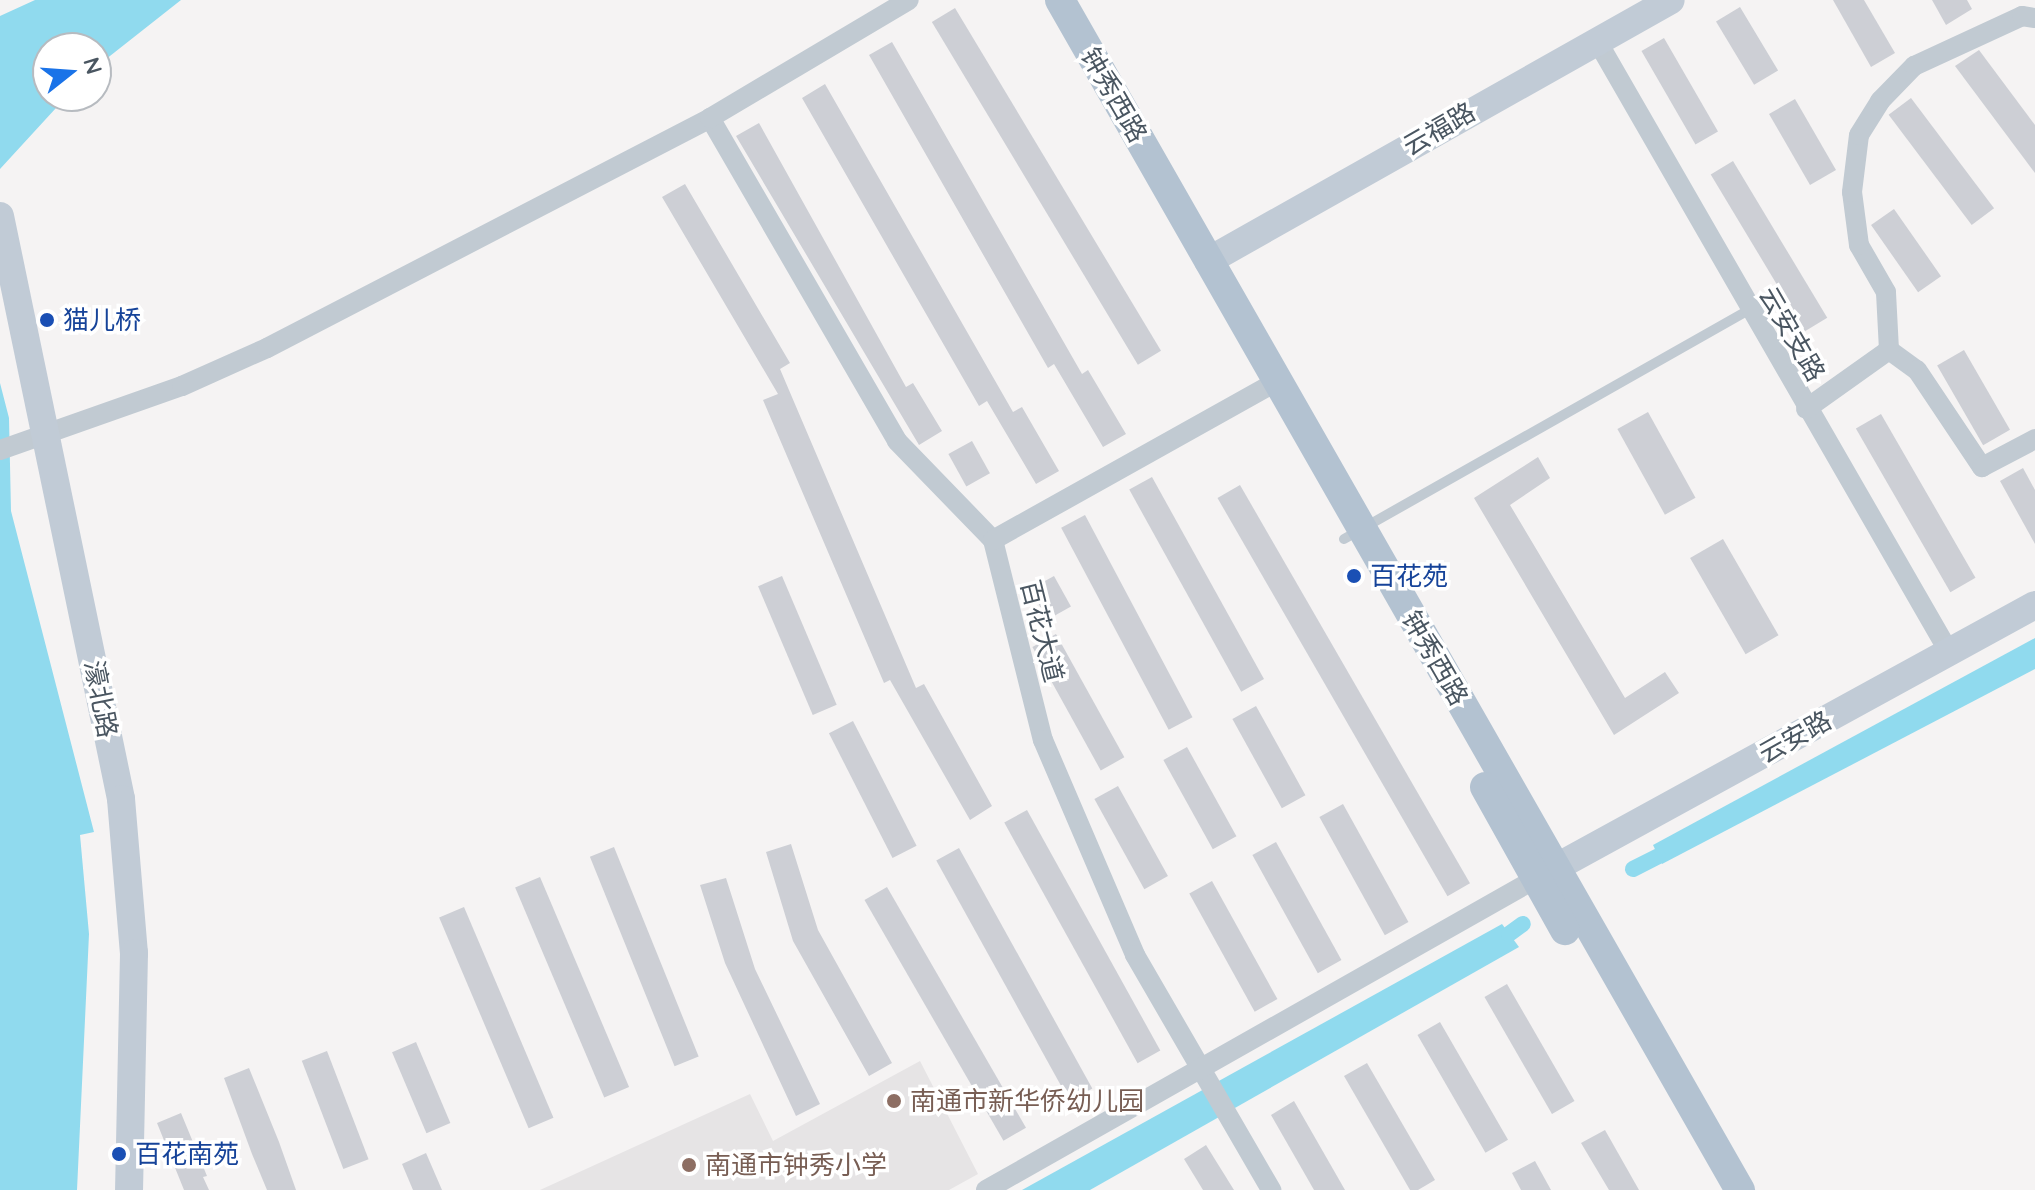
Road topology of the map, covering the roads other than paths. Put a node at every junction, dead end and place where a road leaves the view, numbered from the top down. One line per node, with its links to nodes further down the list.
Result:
1 (909, 0): 7 (street)
2 (1036, 0): 12 (main road, 钟秀西路)
3 (1060, 0): 9 (main road, 钟秀西路)
4 (1671, 0): 6 (street, 云福路)
5 (2035, 18): 11 (street)
6 (1596, 39): 9 (street, 云福路); 10 (street, 云安支路)
7 (710, 118): 14 (street); 18 (street)
8 (0, 216): 14 (street, 濠北路)
9 (1208, 261): 12 (main road, 钟秀西路)
10 (1748, 310): 13 (street, 云安支路); 17 (lane)
11 (1889, 350): 13 (street); 15 (street)
12 (1268, 386): 17 (main road, 钟秀西路); 18 (street)
13 (1806, 409): 20 (street, 云安支路)
14 (48, 434): 16 (street); 23 (street, 濠北路)
15 (2035, 439)
16 (6, 448)
17 (1353, 535): 21 (main road, 钟秀西路)
18 (993, 540): 22 (street, 百花大道)
19 (2035, 605): 20 (street, 云安路)
20 (1949, 652): 21 (street, 云安路)
21 (1546, 874): 22 (street); 26 (main road, 钟秀西路); 27 (main road, 钟秀西路)
22 (1204, 1072): 24 (street); 25 (street, 百花大道)
23 (129, 1190)
24 (986, 1190)
25 (1271, 1190)
26 (1716, 1190)
27 (1740, 1190)

